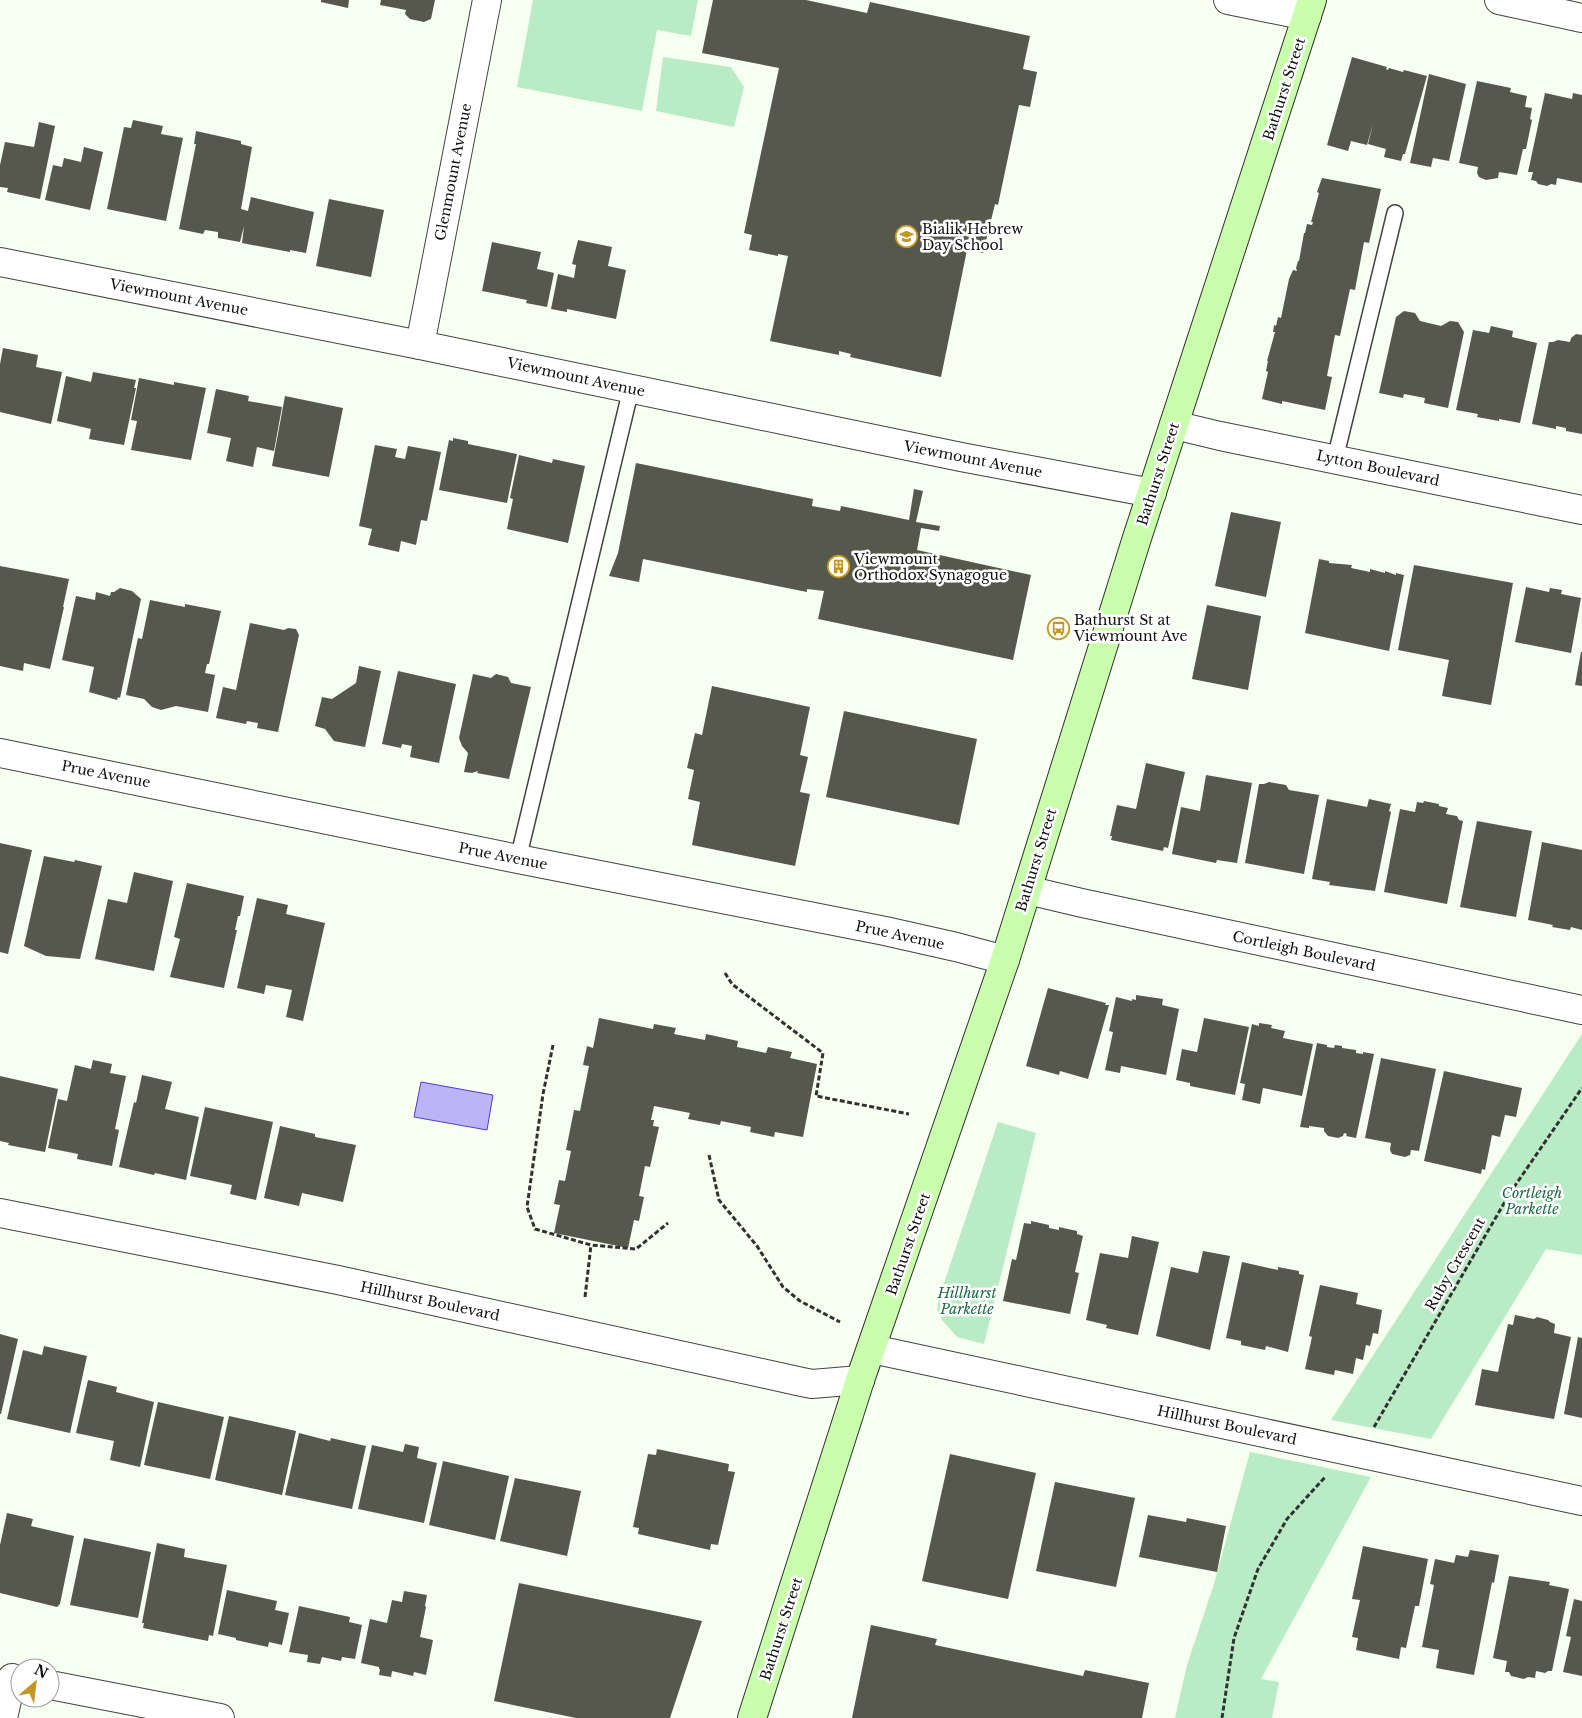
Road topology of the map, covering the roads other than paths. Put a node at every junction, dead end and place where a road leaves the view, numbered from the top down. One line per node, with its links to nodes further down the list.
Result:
1 (487, 0): 8 (street, Glenmount Avenue)
2 (1228, 0): 4 (street)
3 (1499, 0): 5 (street)
4 (1310, 8): 10 (main road, Bathurst Street)
5 (1582, 18)
6 (1395, 213): 11 (lane)
7 (0, 262): 8 (street, Viewmount Avenue)
8 (420, 345): 9 (street, Viewmount Avenue)
9 (631, 389): 12 (street, Viewmount Avenue); 15 (lane)
10 (1174, 425): 11 (street, Lytton Boulevard); 12 (main road, Bathurst Street)
11 (1335, 459): 13 (street, Lytton Boulevard)
12 (1152, 493): 16 (main road, Bathurst Street)
13 (1582, 510)
14 (0, 752): 15 (street, Prue Avenue)
15 (518, 859): 17 (street, Prue Avenue)
16 (1027, 890): 17 (main road, Bathurst Street); 18 (street, Cortleigh Boulevard)
17 (1005, 960): 20 (main road, Bathurst Street)
18 (1582, 1010)
19 (0, 1213): 21 (street, Hillhurst Boulevard)
20 (872, 1349): 21 (main road, Bathurst Street); 22 (street, Hillhurst Boulevard)
21 (860, 1380): 27 (main road, Bathurst Street)
22 (1582, 1501)
23 (10, 1682): 25 (street)
24 (60, 1687): 26 (street)
25 (3, 1718)
26 (220, 1718)
27 (752, 1718)

